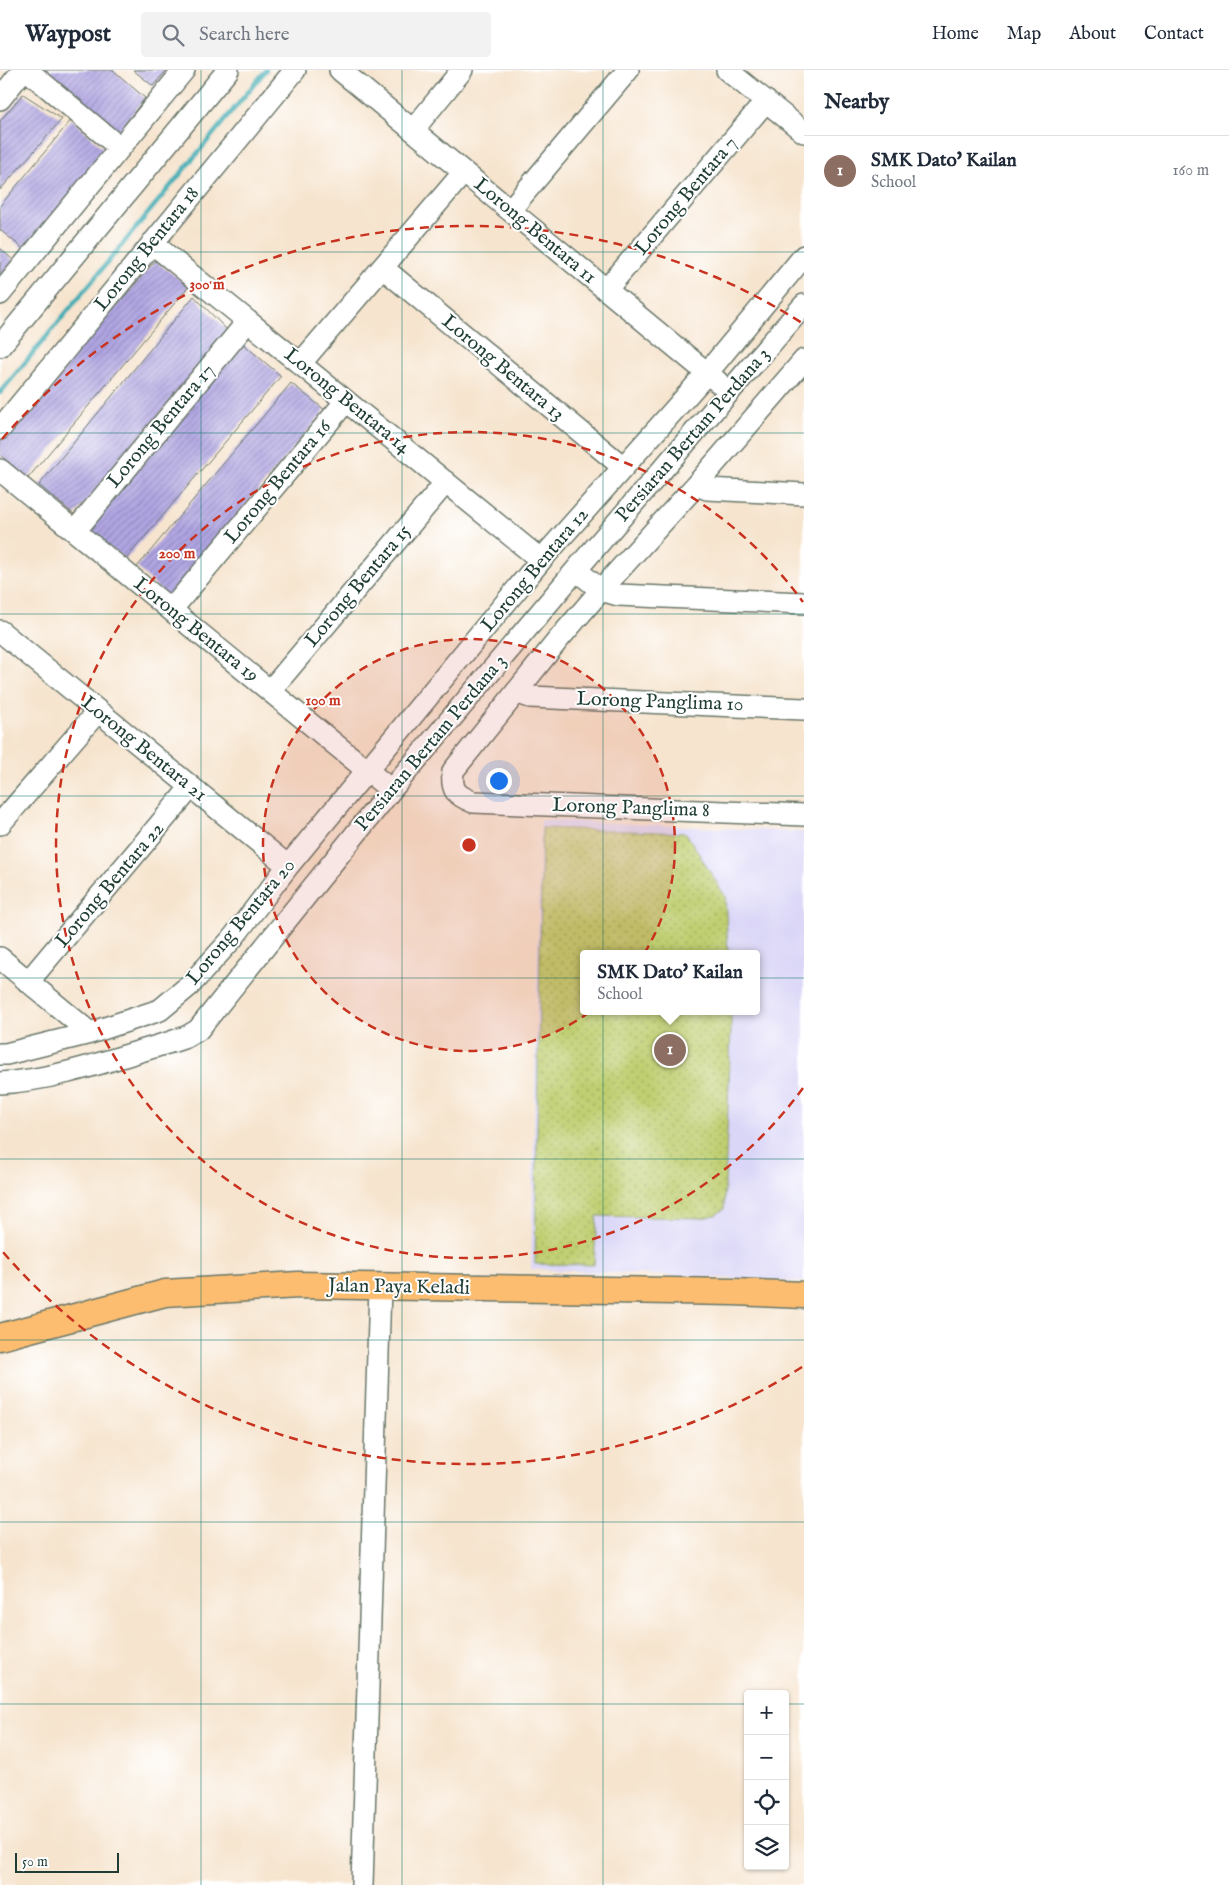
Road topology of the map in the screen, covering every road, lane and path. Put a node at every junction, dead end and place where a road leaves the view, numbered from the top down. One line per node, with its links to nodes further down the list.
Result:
1 (23, 70): 10 (street)
2 (27, 70): 14 (street)
3 (184, 70): 14 (street)
4 (228, 70): 24 (street)
5 (295, 70): 17 (street, Lorong Bentara 18)
6 (340, 70): 12 (street, Lorong Bentara 11)
7 (462, 70): 12 (street)
8 (628, 70): 16 (street)
9 (727, 70): 11 (street)
10 (0, 100)
11 (766, 102): 13 (street); 20 (street, Lorong Bentara 7)
12 (413, 130): 15 (street, Lorong Bentara 11)
13 (804, 132)
14 (120, 148): 21 (street)
15 (464, 172): 16 (street, Lorong Bentara 11); 19 (street)
16 (510, 210): 20 (street, Lorong Bentara 11)
17 (152, 243): 23 (street, Lorong Bentara 14); 31 (street, Lorong Bentara 18)
18 (804, 256): 27 (street, Lorong Bentara 12)
19 (383, 268): 26 (street); 32 (street, Lorong Bentara 13)
20 (606, 290): 27 (street, Lorong Bentara 11)
21 (0, 294)
22 (804, 305): 29 (street, Persiaran Bertam Perdana 3)
23 (248, 321): 26 (street, Lorong Bentara 14); 37 (street, Lorong Bentara 17)
24 (0, 346)
25 (804, 360): 28 (street)
26 (300, 364): 30 (street, Lorong Bentara 14)
27 (707, 373): 29 (street, Lorong Bentara 11); 32 (street, Lorong Bentara 12)
28 (797, 382): 35 (street)
29 (730, 392): 39 (street, Persiaran Bertam Perdana 3)
30 (346, 401): 34 (street, Lorong Bentara 14); 42 (street, Lorong Bentara 16)
31 (0, 429)
32 (623, 467): 38 (street, Lorong Bentara 12)
33 (0, 470): 37 (street, Lorong Bentara 19)
34 (446, 482): 38 (street, Lorong Bentara 14); 44 (street, Lorong Bentara 15)
35 (697, 484): 36 (street); 40 (street)
36 (804, 494)
37 (74, 531): 42 (street, Lorong Bentara 19)
38 (541, 560): 48 (street, Lorong Bentara 12)
39 (576, 570): 40 (street); 50 (street, Persiaran Bertam Perdana 3)
40 (601, 590): 41 (street); 45 (street)
41 (804, 603)
42 (171, 610): 44 (street, Lorong Bentara 19)
43 (0, 631): 47 (street, Lorong Bentara 21)
44 (270, 691): 48 (street, Lorong Bentara 19)
45 (516, 692): 46 (street, Lorong Panglima 10); 51 (street, Lorong Panglima 8)
46 (804, 709)
47 (98, 711): 49 (street, Lorong Bentara 21); 52 (street)
48 (368, 771): 50 (street, Lorong Bentara 19); 53 (street, Lorong Bentara 20)
49 (192, 787): 53 (street, Lorong Bentara 21); 55 (street, Lorong Bentara 22)
50 (391, 790): 58 (street, Persiaran Bertam Perdana 3)
51 (804, 815)
52 (0, 824)
53 (288, 866): 56 (street, Lorong Bentara 20)
54 (0, 958): 55 (street)
55 (28, 982): 56 (street)
56 (90, 1033): 57 (street, Lorong Bentara 20)
57 (0, 1054)
58 (0, 1083)
59 (380, 1287): 60 (main road, Jalan Paya Keladi); 61 (main road, Jalan Paya Keladi); 62 (street)
60 (804, 1295)
61 (0, 1337)
62 (362, 1885)

